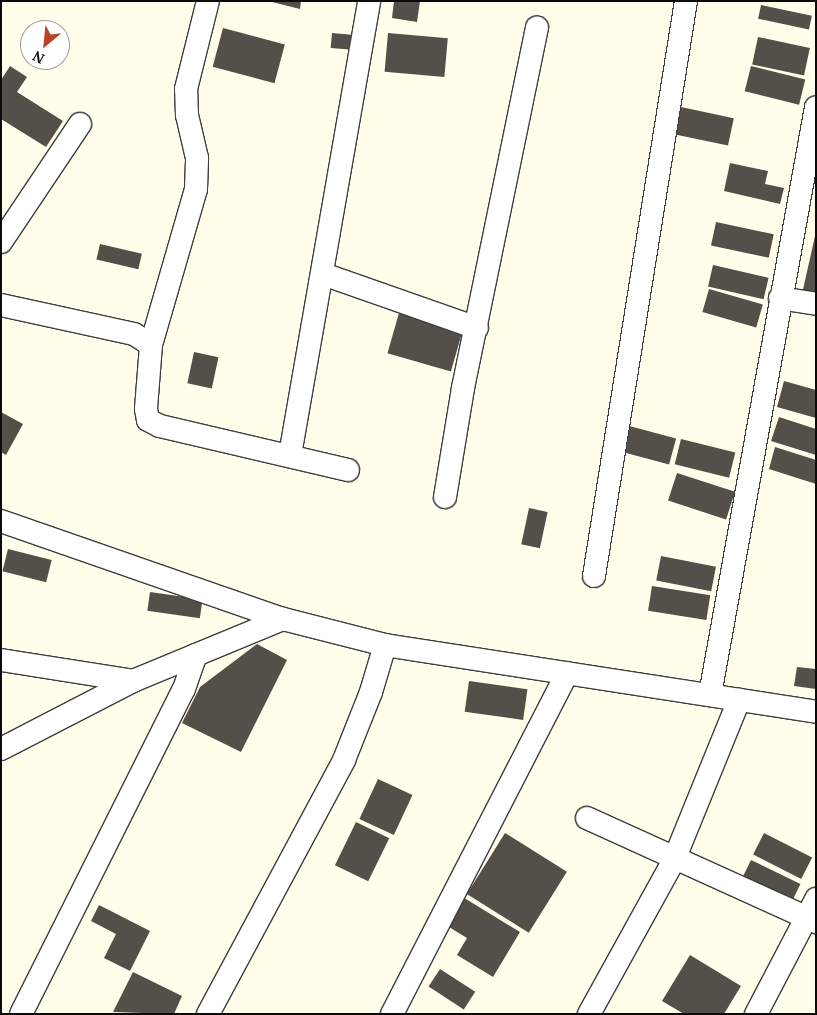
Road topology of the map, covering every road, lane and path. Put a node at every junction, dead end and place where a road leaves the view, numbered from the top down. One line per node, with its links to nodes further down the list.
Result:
1 (208, 1): 13 (street)
2 (369, 1): 8 (street)
3 (686, 1): 18 (street)
4 (536, 28): 12 (street)
5 (816, 107): 9 (street)
6 (80, 124): 7 (street)
7 (1, 242)
8 (323, 274): 12 (street); 14 (street)
9 (780, 298): 10 (street); 25 (street)
10 (816, 304)
11 (1, 305): 13 (street)
12 (476, 328): 16 (street)
13 (151, 345): 14 (street)
14 (290, 455): 15 (street)
15 (348, 470)
16 (445, 497)
17 (1, 521): 19 (street)
18 (594, 576)
19 (283, 618): 20 (street); 21 (street)
20 (385, 645): 23 (street); 33 (street)
21 (196, 655): 24 (street); 32 (street)
22 (1, 660): 24 (street)
23 (567, 673): 25 (street); 34 (street)
24 (134, 681): 28 (street)
25 (710, 695): 26 (street)
26 (739, 700): 27 (street); 30 (street)
27 (816, 712)
28 (1, 749)
29 (587, 818): 30 (street)
30 (674, 860): 31 (street); 35 (street)
31 (813, 913): 36 (street)
32 (22, 1014)
33 (208, 1014)
34 (392, 1014)
35 (589, 1014)
36 (756, 1014)

